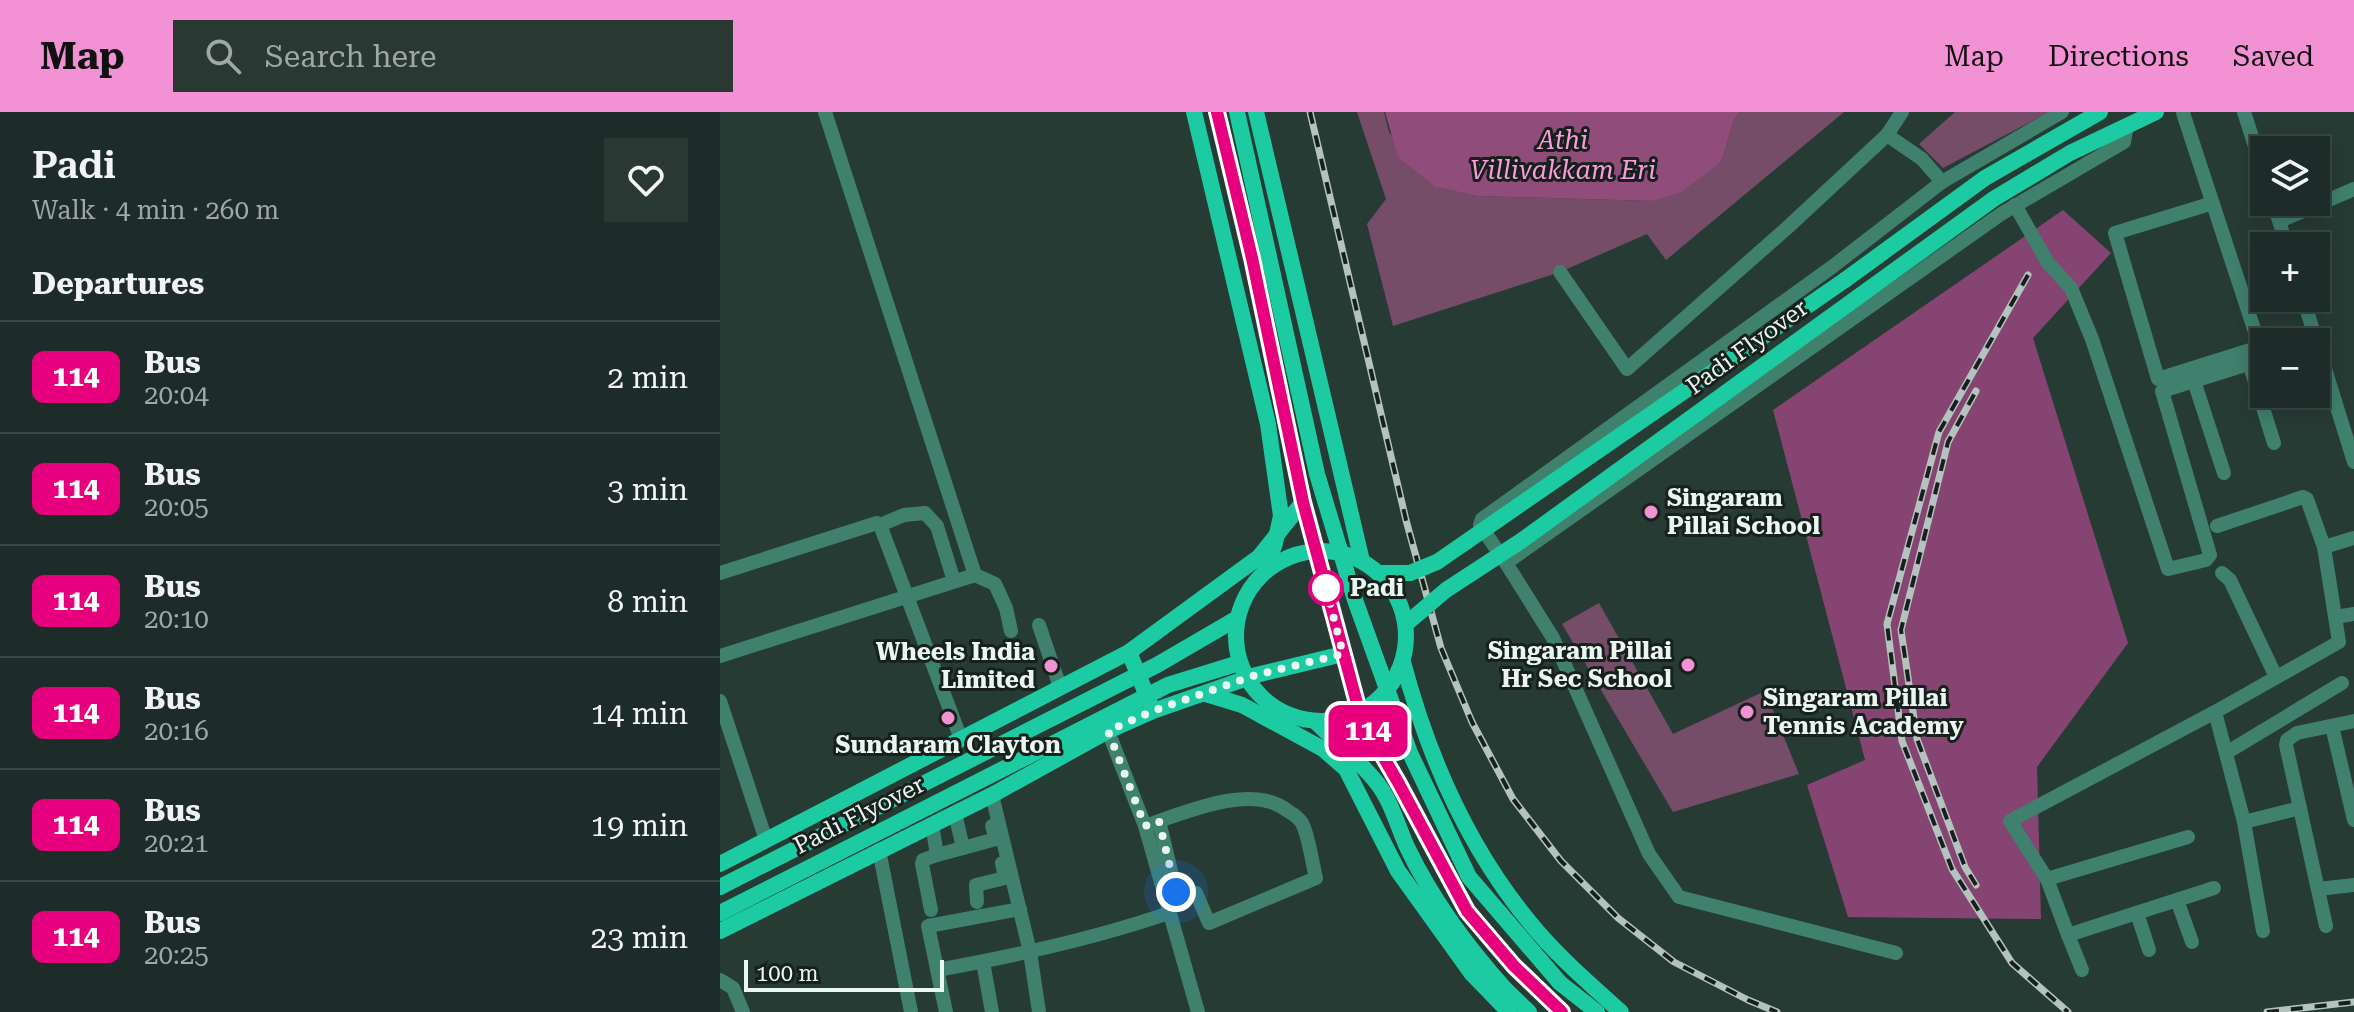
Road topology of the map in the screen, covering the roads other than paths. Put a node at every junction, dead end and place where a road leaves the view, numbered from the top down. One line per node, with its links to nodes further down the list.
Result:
1 (825, 112): 40 (street)
2 (1194, 112): 36 (main road, bridge)
3 (1217, 112): 29 (main road)
4 (1237, 112): 116 (main road)
5 (1256, 112): 34 (main road)
6 (1902, 112): 13 (street)
7 (2062, 112): 15 (street)
8 (2156, 112): 12 (main road, Padi Flyover)
9 (2183, 112): 17 (street)
10 (2244, 112): 14 (street)
11 (2093, 116): 38 (main road, Padi Flyover, bridge)
12 (2127, 125): 18 (street); 46 (main road, Padi Flyover, bridge)
13 (1887, 135): 15 (street); 22 (street)
14 (2252, 136)
15 (1942, 182): 35 (street)
16 (2354, 189): 20 (street)
17 (2213, 203): 17 (street)
18 (2015, 205): 24 (street); 35 (street)
19 (2278, 216): 20 (street)
20 (2280, 221): 21 (street)
21 (2283, 232)
22 (1560, 272)
23 (2249, 363): 24 (street); 26 (street)
24 (2194, 381): 28 (street)
25 (2330, 388): 27 (street)
26 (2274, 443)
27 (2354, 462)
28 (2224, 473)
29 (1303, 502): 49 (main road); 50 (main road)
30 (880, 525): 37 (street); 41 (street); 42 (street)
31 (2217, 526): 33 (street)
32 (2354, 538): 33 (street)
33 (2324, 547): 44 (street)
34 (1362, 561): 36 (main road, bridge); 38 (main road, bridge)
35 (1506, 563): 102 (street)
36 (1265, 571): 45 (main road, bridge)
37 (720, 573)
38 (1379, 573): 46 (main road, bridge)
39 (2222, 573): 54 (street)
40 (975, 575): 41 (street); 48 (street)
41 (954, 581): 42 (street)
42 (907, 598): 51 (street); 65 (street)
43 (2354, 614): 44 (street)
44 (2336, 617): 54 (street)
45 (1236, 619): 53 (main road, bridge); 85 (main road, Padi Flyover, bridge)
46 (1406, 624): 52 (main road, bridge)
47 (1039, 625): 56 (street)
48 (1011, 631)
49 (1129, 652): 56 (main road); 59 (main road)
50 (1343, 654): 57 (main road); 68 (main road)
51 (720, 656)
52 (1403, 662): 62 (main road, bridge); 117 (main road)
53 (1239, 663): 62 (main road, bridge); 92 (main road, Padi Flyover, bridge)
54 (2276, 677): 60 (street)
55 (2342, 683): 66 (street)
56 (1060, 687): 65 (main road)
57 (1206, 694): 59 (main road); 72 (main road)
58 (720, 701): 78 (street)
59 (1153, 711): 64 (main road)
60 (2215, 712): 66 (street); 83 (street)
61 (2354, 721): 63 (street)
62 (1316, 722): 114 (main road, bridge)
63 (2332, 726): 69 (street); 71 (street)
64 (1108, 731): 67 (main road); 74 (street)
65 (961, 739): 78 (main road)
66 (2226, 753): 73 (street)
67 (988, 797): 70 (main road); 77 (street); 90 (street)
68 (1410, 804): 72 (main road); 115 (main road)
69 (2300, 808): 73 (street); 87 (street)
70 (955, 813): 75 (main road); 79 (street)
71 (2354, 820)
72 (1372, 821): 113 (main road)
73 (2244, 822): 97 (street)
74 (1152, 823): 74 (street); 93 (street)
75 (932, 824): 80 (main road); 81 (street)
76 (2188, 837): 83 (street)
77 (996, 839): 79 (street); 89 (street)
78 (766, 840): 82 (main road)
79 (963, 848): 81 (street)
80 (879, 850): 96 (main road); 108 (street)
81 (937, 855): 91 (street)
82 (720, 864)
83 (2047, 879): 98 (street)
84 (2354, 885): 87 (street)
85 (720, 887)
86 (2214, 888): 88 (street)
87 (2318, 889): 95 (street)
88 (2177, 900): 94 (street); 99 (street)
89 (977, 902)
90 (1020, 909): 101 (street); 104 (street)
91 (931, 910)
92 (720, 913)
93 (1169, 913): 101 (street); 112 (street)
94 (2137, 913): 98 (street); 100 (street)
95 (2326, 926)
96 (720, 931)
97 (2263, 931)
98 (2068, 935): 105 (street)
99 (2192, 942)
100 (2149, 950)
101 (1030, 952): 103 (street); 111 (street)
102 (1896, 953)
103 (983, 962): 104 (street); 110 (street)
104 (937, 970): 109 (street)
105 (2082, 970)
106 (720, 980): 107 (street)
107 (743, 1012)
108 (911, 1012)
109 (946, 1012)
110 (992, 1012)
111 (1038, 1012)
112 (1198, 1012)
113 (1509, 1012)
114 (1529, 1012)
115 (1562, 1012)
116 (1597, 1012)
117 (1621, 1012)

